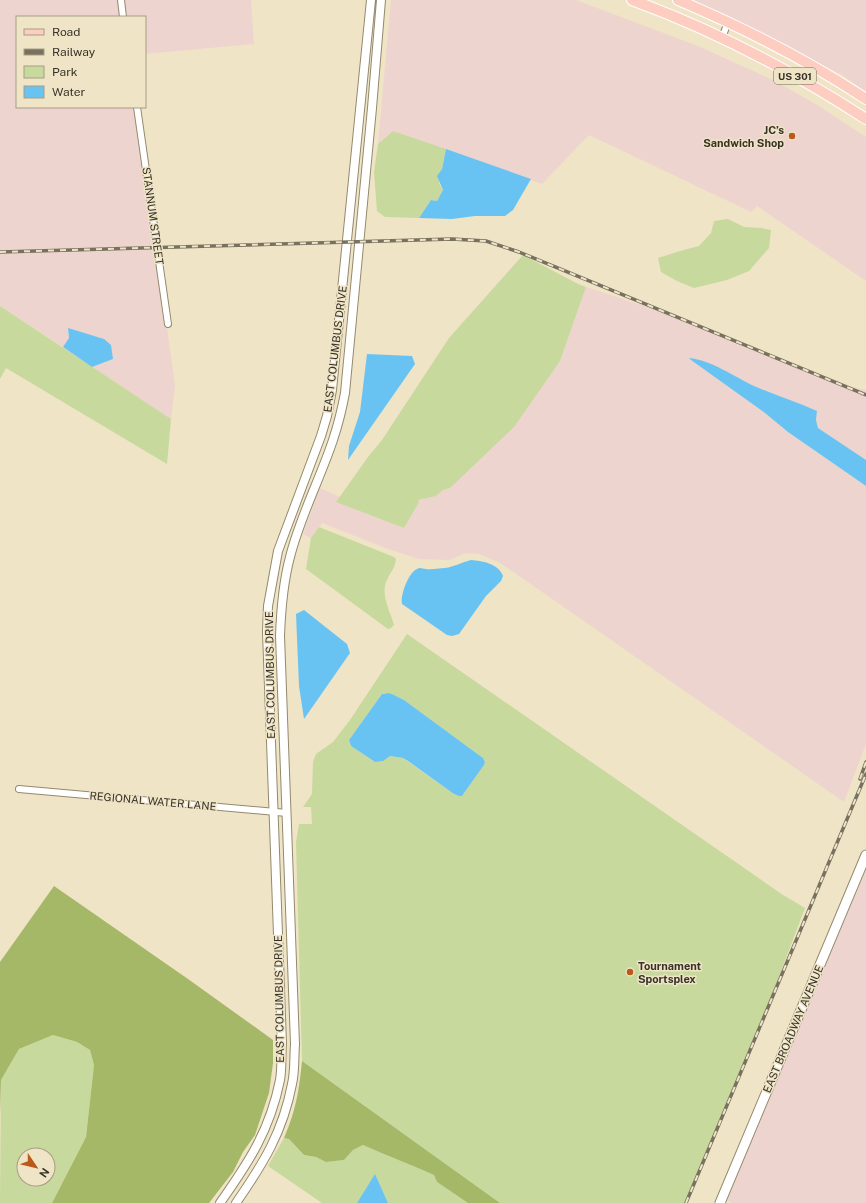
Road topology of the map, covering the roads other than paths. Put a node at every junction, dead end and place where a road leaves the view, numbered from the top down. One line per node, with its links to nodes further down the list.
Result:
1 (121, 0): 6 (street)
2 (370, 0): 10 (street, EAST COLUMBUS DRIVE)
3 (381, 0): 12 (street, EAST COLUMBUS DRIVE)
4 (632, 0): 8 (main road, US 301)
5 (678, 0): 7 (main road, US 301)
6 (123, 16)
7 (728, 22): 8 (street); 9 (main road, US 301)
8 (722, 38): 13 (main road, US 301)
9 (866, 99)
10 (360, 107): 12 (street); 15 (street, EAST COLUMBUS DRIVE)
11 (137, 108): 14 (street, STANNUM STREET)
12 (372, 108): 16 (street, EAST COLUMBUS DRIVE)
13 (866, 119)
14 (168, 324)
15 (294, 504): 16 (street); 18 (street, EAST COLUMBUS DRIVE)
16 (307, 509): 19 (street, EAST COLUMBUS DRIVE)
17 (18, 789): 18 (street, REGIONAL WATER LANE)
18 (274, 812): 19 (street, REGIONAL WATER LANE); 22 (street, EAST COLUMBUS DRIVE)
19 (287, 813): 23 (street, EAST COLUMBUS DRIVE)
20 (866, 855): 21 (main road, EAST BROADWAY AVENUE)
21 (722, 1202)
22 (220, 1203)
23 (236, 1203)

